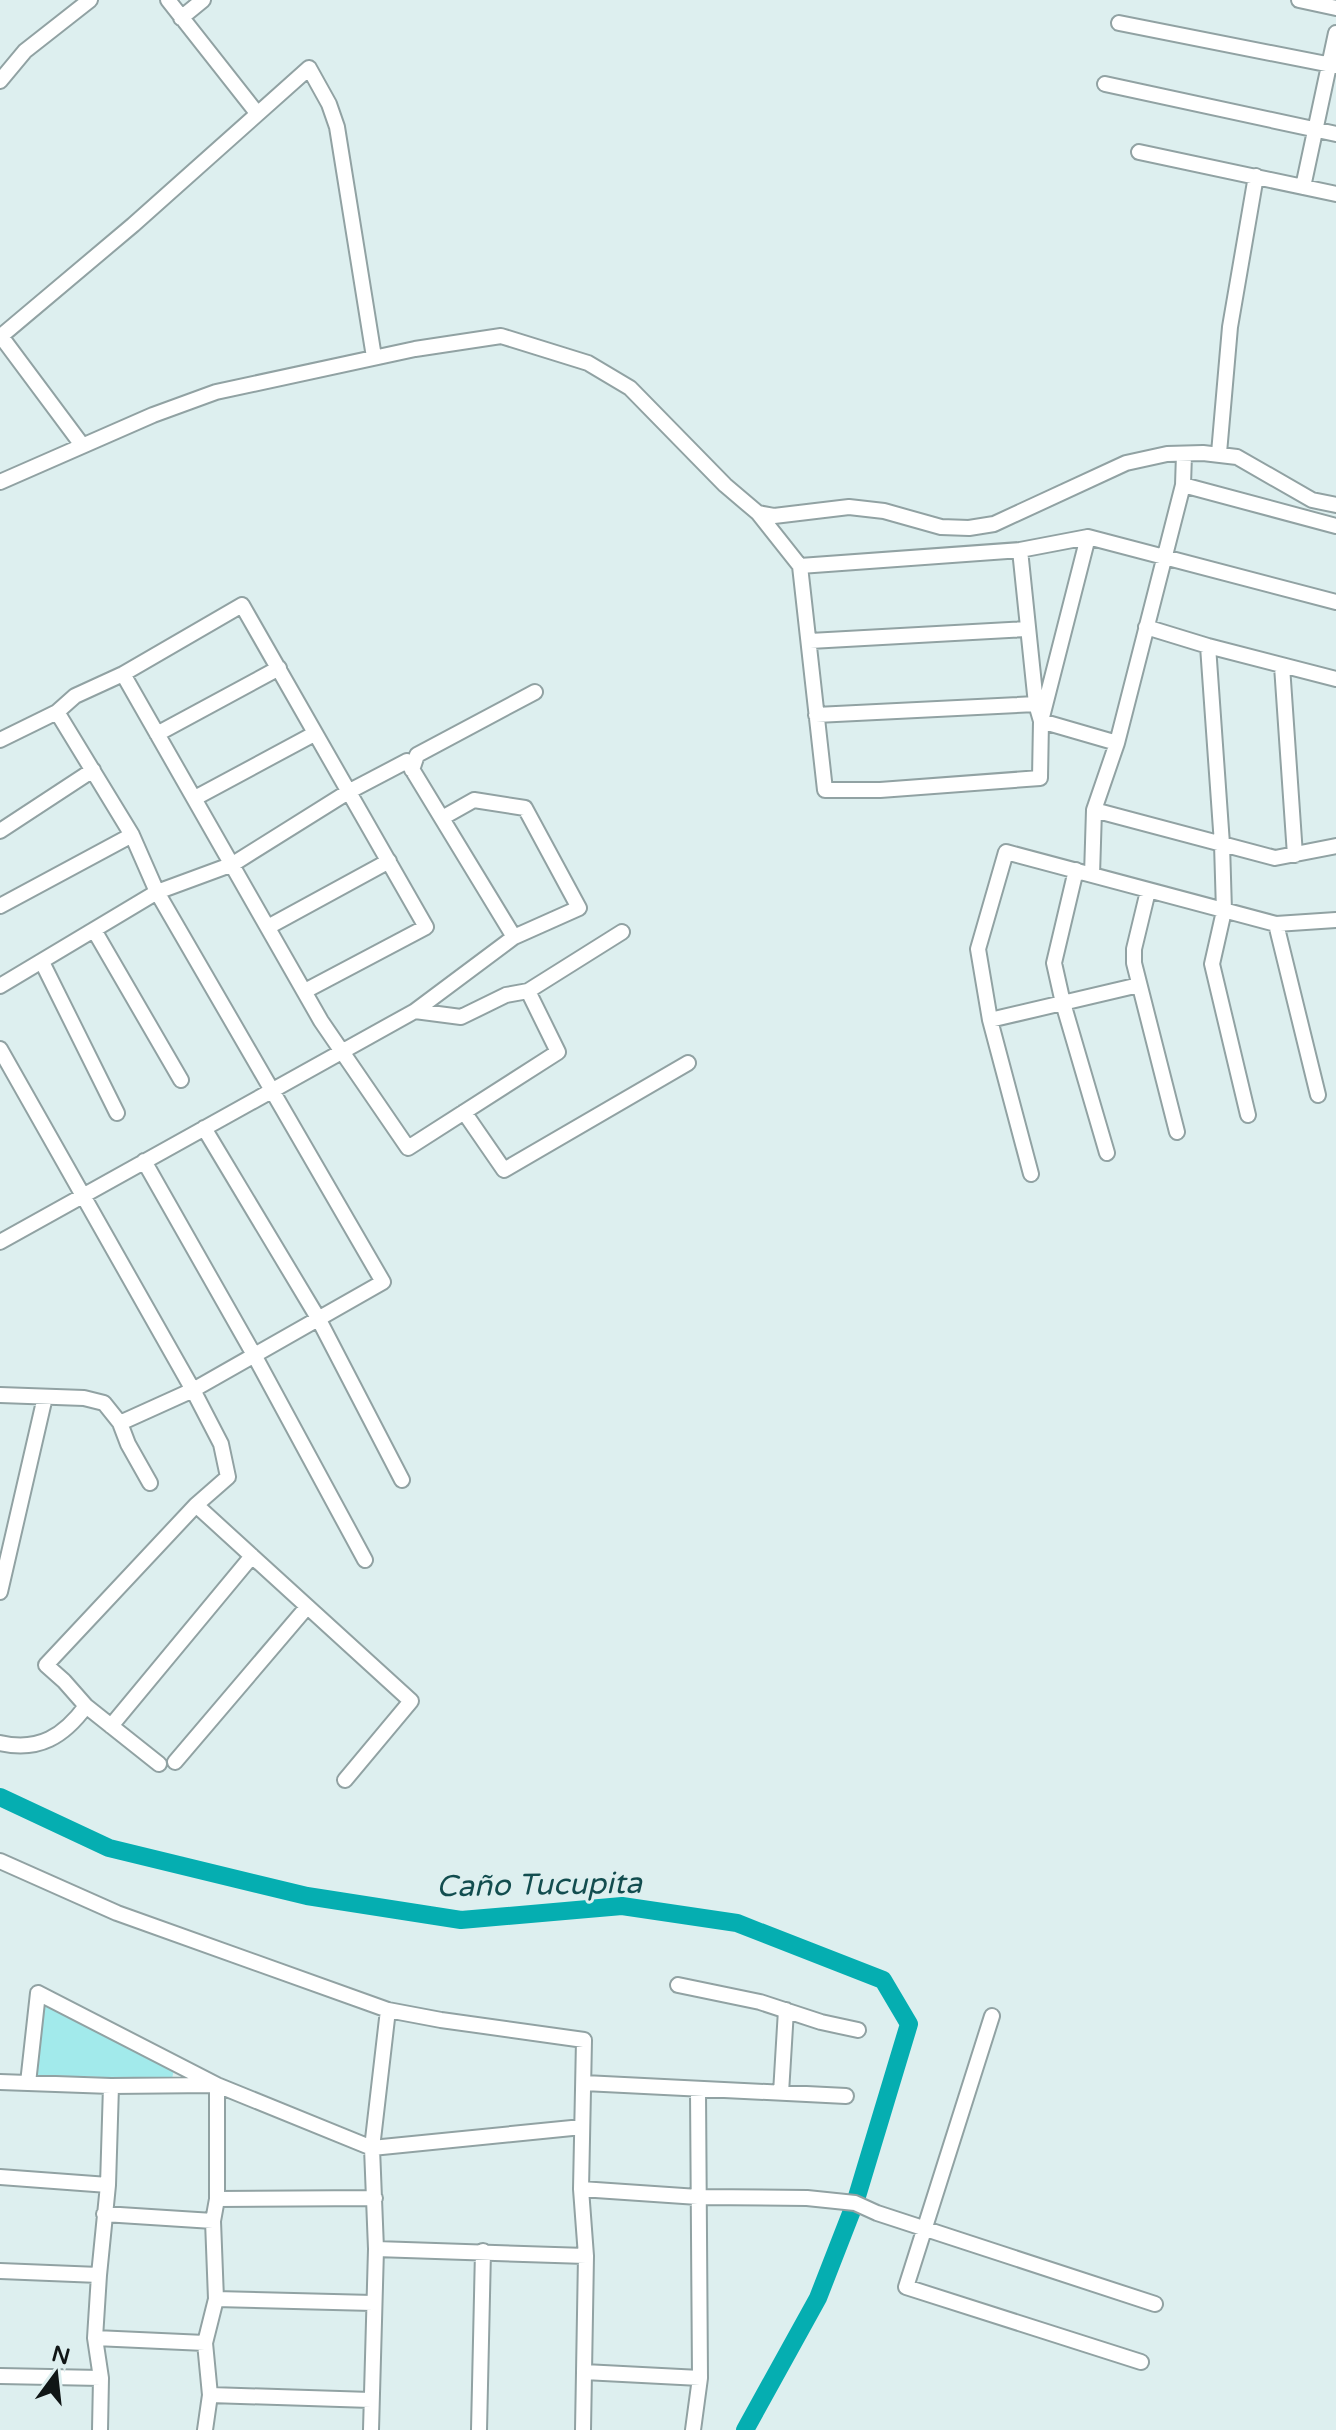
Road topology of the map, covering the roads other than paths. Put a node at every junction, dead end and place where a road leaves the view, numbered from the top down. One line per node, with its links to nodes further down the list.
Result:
1 (90, 0): 10 (street)
2 (168, 0): 6 (street)
3 (203, 0): 6 (street)
4 (1299, 0): 5 (street)
5 (1336, 8)
6 (181, 18): 12 (street)
7 (1119, 23): 9 (street)
8 (1336, 33): 9 (street)
9 (1333, 65): 13 (street)
10 (0, 81)
11 (1105, 84): 13 (street)
12 (257, 113): 19 (street); 20 (street)
13 (1316, 129): 14 (street); 17 (street)
14 (1336, 134)
15 (1139, 152): 16 (street)
16 (1256, 176): 17 (street); 22 (street)
17 (1303, 187): 18 (street)
18 (1336, 194)
19 (0, 336): 21 (street)
20 (374, 357): 21 (street); 27 (street)
21 (82, 445): 24 (street)
22 (1219, 453): 23 (street); 26 (street)
23 (1184, 454): 25 (street); 27 (street)
24 (0, 482)
25 (1183, 485): 28 (street); 31 (street)
26 (1336, 505)
27 (758, 513): 32 (street)
28 (1336, 526)
29 (1088, 537): 30 (street); 31 (street); 46 (street)
30 (1020, 550): 32 (street); 35 (street)
31 (1163, 557): 33 (street); 34 (street)
32 (800, 566): 36 (street)
33 (1336, 602)
34 (1146, 627): 37 (street); 50 (street)
35 (1027, 629): 36 (street); 43 (street)
36 (810, 641): 45 (street)
37 (1208, 646): 38 (street); 59 (street)
38 (1282, 666): 41 (street); 61 (street)
39 (279, 668): 40 (street); 47 (street); 48 (street)
40 (123, 674): 44 (street); 47 (street)
41 (1336, 679)
42 (535, 692): 52 (street)
43 (1036, 704): 45 (street); 46 (street)
44 (57, 712): 49 (street); 51 (street)
45 (816, 715): 46 (street)
46 (1041, 721): 50 (street)
47 (157, 734): 54 (street)
48 (314, 734): 53 (street); 54 (street)
49 (0, 740)
50 (1117, 743): 55 (street)
51 (93, 770): 57 (street); 58 (street)
52 (412, 770): 53 (street); 56 (street)
53 (348, 792): 62 (street); 63 (street)
54 (195, 798): 63 (street)
55 (1094, 810): 59 (street); 65 (street)
56 (442, 818): 75 (street); 75 (street)
57 (0, 831)
58 (132, 835): 67 (street); 68 (street)
59 (1222, 844): 61 (street); 69 (street)
60 (1336, 846): 61 (street)
61 (1295, 855)
62 (389, 861): 72 (street); 79 (street)
63 (233, 864): 67 (street); 72 (street)
64 (1076, 870): 65 (street); 81 (street); 83 (street)
65 (1092, 875): 66 (street)
66 (1148, 891): 69 (street); 77 (street)
67 (157, 892): 73 (street); 88 (street)
68 (0, 906)
69 (1224, 911): 71 (street); 92 (street)
70 (1336, 920): 71 (street)
71 (1276, 924): 89 (street)
72 (268, 927): 79 (street)
73 (94, 930): 76 (street); 87 (street)
74 (622, 932): 80 (street)
75 (514, 937): 82 (street)
76 (42, 962): 78 (street); 91 (street)
77 (1139, 985): 81 (street); 94 (street)
78 (0, 986)
79 (305, 991): 85 (street)
80 (528, 991): 82 (street); 90 (street)
81 (1063, 1003): 83 (street); 95 (street)
82 (415, 1011): 85 (street)
83 (990, 1020): 97 (street)
84 (0, 1049): 98 (street)
85 (341, 1051): 88 (street); 90 (street)
86 (688, 1063): 90 (street)
87 (181, 1080)
88 (272, 1089): 93 (street); 100 (street)
89 (1318, 1095)
90 (464, 1112)
91 (117, 1113)
92 (1248, 1115)
93 (204, 1128): 96 (street); 100 (street)
94 (1177, 1132)
95 (1107, 1153)
96 (144, 1161): 98 (street); 101 (street)
97 (1031, 1174)
98 (82, 1196): 99 (street); 102 (street)
99 (0, 1242)
100 (318, 1318): 101 (street); 106 (street)
101 (253, 1353): 102 (street); 110 (street)
102 (193, 1390): 105 (street); 108 (street)
103 (0, 1395): 104 (street)
104 (45, 1397): 105 (street); 111 (street)
105 (120, 1423): 107 (street)
106 (402, 1480)
107 (150, 1483)
108 (196, 1505): 109 (street); 113 (street)
109 (252, 1556): 112 (street); 114 (street)
110 (365, 1560)
111 (0, 1592)
112 (307, 1607): 116 (street); 118 (street)
113 (86, 1706): 114 (street); 115 (street)
114 (111, 1726): 117 (street)
115 (0, 1743)
116 (175, 1762)
117 (159, 1764)
118 (345, 1780)
119 (0, 1861): 121 (street)
120 (678, 1985): 122 (street)
121 (388, 2010): 127 (street); 134 (street)
122 (786, 2010): 124 (street); 131 (street)
123 (992, 2016): 143 (street)
124 (858, 2030)
125 (0, 2082): 126 (street)
126 (28, 2083): 128 (street); 129 (street)
127 (584, 2083): 130 (street); 133 (street)
128 (217, 2085): 129 (street); 134 (street); 140 (street)
129 (111, 2086): 136 (street)
130 (698, 2091): 131 (street); 138 (street)
131 (781, 2093): 132 (street)
132 (846, 2096)
133 (582, 2127): 134 (street); 137 (street)
134 (372, 2148): 139 (street)
135 (0, 2177): 136 (street)
136 (108, 2185): 141 (street)
137 (581, 2189): 138 (street); 146 (street)
138 (698, 2197): 143 (street); 158 (street)
139 (375, 2198): 140 (street); 144 (street)
140 (217, 2199): 142 (street)
141 (104, 2214): 142 (street); 148 (street)
142 (213, 2221): 149 (street)
143 (924, 2227): 151 (street); 154 (street)
144 (376, 2249): 145 (street); 150 (street)
145 (483, 2251): 146 (street); 164 (street)
146 (586, 2256): 155 (street)
147 (0, 2271): 148 (street)
148 (99, 2275): 152 (street)
149 (216, 2299): 150 (street); 153 (street)
150 (373, 2303): 160 (street)
151 (1155, 2304)
152 (95, 2338): 153 (street); 157 (street)
153 (205, 2343): 159 (street)
154 (1141, 2362)
155 (584, 2372): 158 (street); 165 (street)
156 (0, 2376): 157 (street)
157 (101, 2378): 161 (street)
158 (700, 2378): 166 (street)
159 (210, 2395): 160 (street); 162 (street)
160 (371, 2400): 163 (street)
161 (100, 2430)
162 (205, 2430)
163 (371, 2430)
164 (479, 2430)
165 (583, 2430)
166 (693, 2430)

